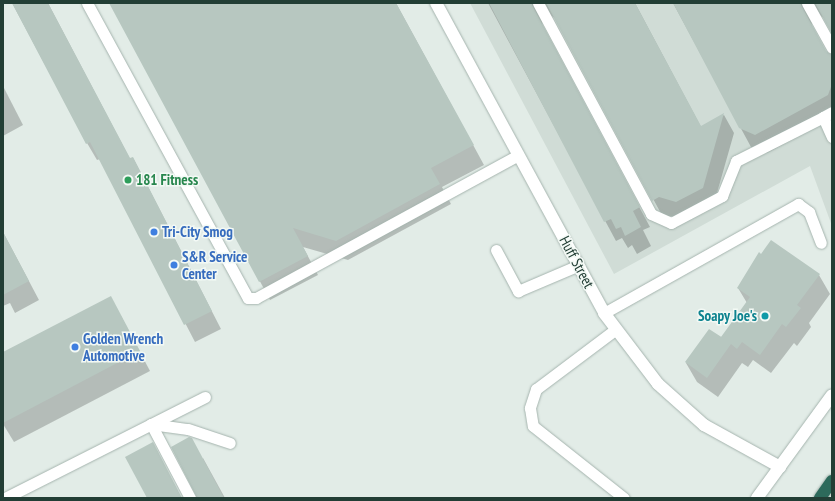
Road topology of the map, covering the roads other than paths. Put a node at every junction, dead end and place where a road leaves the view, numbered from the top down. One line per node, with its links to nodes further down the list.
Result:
1 (86, 3): 8 (lane)
2 (436, 3): 8 (street, Huff Street)
3 (538, 3): 6 (lane)
4 (807, 3): 5 (lane)
5 (832, 48)
6 (827, 115): 7 (lane)
7 (832, 137)
8 (518, 155): 11 (street, Huff Street)
9 (821, 243): 12 (lane)
10 (496, 250): 11 (lane)
11 (579, 266): 12 (street, Huff Street)
12 (604, 313): 13 (street, Huff Street)
13 (616, 329): 18 (street, Huff Street); 22 (lane)
14 (832, 395): 18 (street)
15 (204, 397): 16 (lane)
16 (151, 424): 17 (lane); 20 (lane); 21 (lane)
17 (230, 443)
18 (780, 467): 23 (street)
19 (832, 481): 24 (highway)
20 (5, 498)
21 (190, 498)
22 (624, 498)
23 (757, 498)
24 (820, 498)

